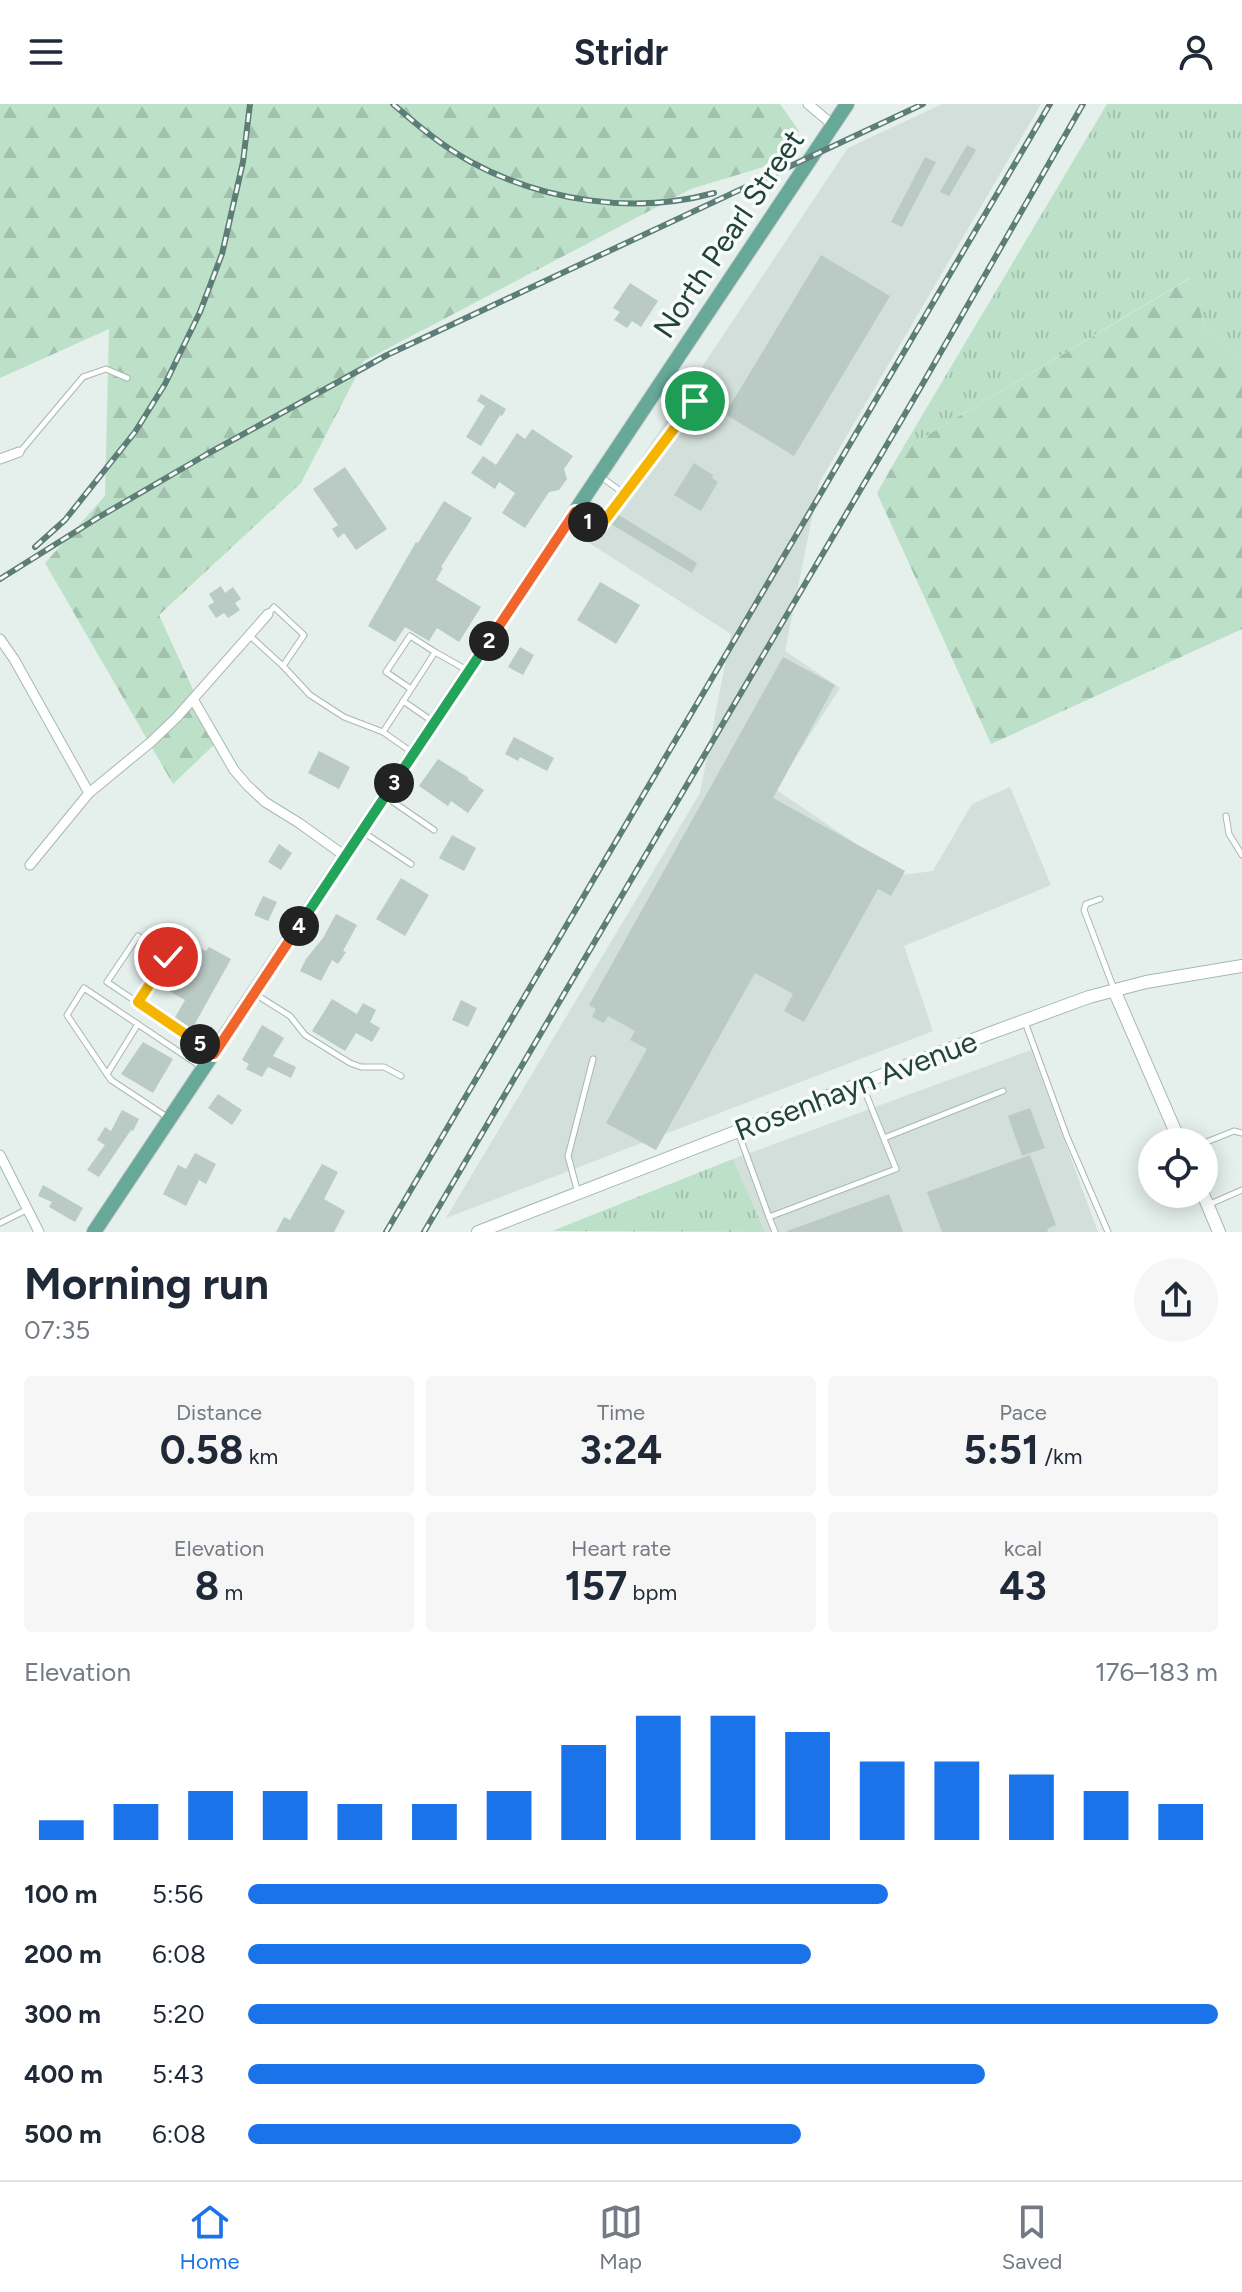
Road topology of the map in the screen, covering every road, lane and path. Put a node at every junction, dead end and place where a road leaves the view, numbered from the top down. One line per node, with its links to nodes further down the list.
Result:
1 (808, 104): 3 (street)
2 (847, 104): 3 (main road, North Pearl Street)
3 (833, 125): 5 (main road, North Pearl Street)
4 (127, 378): 6 (lane)
5 (662, 381): 8 (main road, North Pearl Street); 9 (lane)
6 (19, 452): 7 (street)
7 (0, 459)
8 (599, 476): 9 (lane); 10 (main road, North Pearl Street)
9 (626, 495): 10 (lane)
10 (575, 512): 16 (main road, North Pearl Street)
11 (268, 614): 12 (street); 15 (lane)
12 (249, 635): 15 (lane); 18 (street)
13 (0, 639): 23 (street)
14 (435, 652): 16 (lane); 17 (lane); 17 (lane)
15 (283, 666): 21 (lane)
16 (469, 671): 20 (main road, North Pearl Street)
17 (411, 689): 19 (lane)
18 (193, 699): 23 (street); 29 (street)
19 (403, 701): 20 (lane); 21 (lane)
20 (435, 722): 22 (main road, North Pearl Street)
21 (383, 732): 22 (lane)
22 (414, 753): 24 (main road, North Pearl Street)
23 (89, 793): 31 (street)
24 (385, 797): 26 (lane); 27 (main road, North Pearl Street)
25 (1226, 816): 28 (lane)
26 (434, 830)
27 (362, 831): 29 (main road, North Pearl Street); 30 (lane)
28 (1242, 855)
29 (345, 856): 35 (main road, North Pearl Street)
30 (411, 864)
31 (30, 865)
32 (1100, 899): 34 (lane)
33 (1242, 966): 34 (street, Rosenhayn Avenue)
34 (1114, 990): 37 (street, Rosenhayn Avenue); 47 (street)
35 (254, 993): 39 (main road, North Pearl Street); 43 (lane)
36 (138, 1002): 36 (lane); 39 (lane)
37 (1024, 1021): 44 (street, Rosenhayn Avenue); 64 (lane)
38 (138, 1024): 41 (lane); 42 (lane); 42 (lane)
39 (214, 1054): 41 (main road, North Pearl Street)
40 (593, 1059): 54 (lane)
41 (205, 1068): 46 (main road, North Pearl Street)
42 (107, 1074): 46 (lane)
43 (401, 1076)
44 (861, 1084): 48 (street, Rosenhayn Avenue); 51 (lane)
45 (1003, 1091): 51 (lane)
46 (171, 1119): 61 (main road, North Pearl Street)
47 (1174, 1128)
48 (738, 1132): 54 (street, Rosenhayn Avenue); 58 (lane)
49 (1242, 1133): 50 (lane)
50 (1218, 1137)
51 (884, 1138): 58 (lane)
52 (0, 1155): 57 (street)
53 (1242, 1190): 55 (lane)
54 (578, 1194): 62 (street, Rosenhayn Avenue)
55 (1218, 1196)
56 (1209, 1208): 65 (street)
57 (28, 1209): 59 (lane); 60 (street)
58 (769, 1217): 63 (lane)
59 (0, 1223)
60 (39, 1232)
61 (94, 1232)
62 (478, 1232)
63 (775, 1232)
64 (1108, 1232)
65 (1219, 1232)

